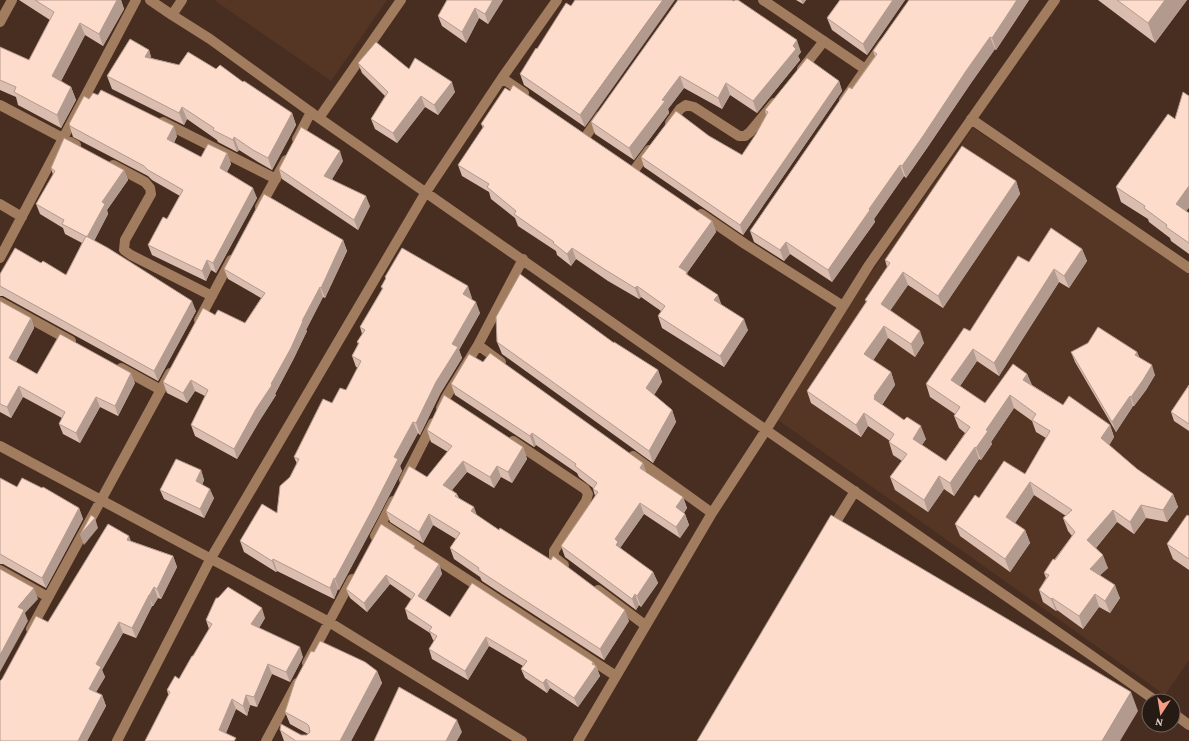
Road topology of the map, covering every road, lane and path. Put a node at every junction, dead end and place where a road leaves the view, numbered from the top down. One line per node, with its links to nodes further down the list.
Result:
1 (12, 0): 10 (street)
2 (136, 0): 26 (street)
3 (150, 0): 9 (street)
4 (182, 0): 9 (street)
5 (401, 0): 21 (street)
6 (764, 0): 12 (street)
7 (1055, 0): 23 (street)
8 (553, 1): 14 (street)
9 (172, 15): 21 (street)
10 (0, 22)
11 (887, 38): 13 (street)
12 (824, 42): 13 (street); 15 (street)
13 (866, 69): 19 (street)
14 (502, 78): 17 (street); 32 (street)
15 (795, 78)
16 (780, 96): 24 (street)
17 (534, 100)
18 (0, 105): 26 (street)
19 (839, 108)
20 (605, 110): 25 (street)
21 (315, 115): 31 (street); 32 (street)
22 (155, 118): 31 (street)
23 (971, 119): 40 (street); 43 (street)
24 (662, 133)
25 (586, 136)
26 (64, 138): 28 (street); 36 (street)
27 (653, 145): 30 (street)
28 (84, 149)
29 (104, 160): 41 (street)
30 (635, 169)
31 (276, 179): 35 (street)
32 (426, 192): 39 (street); 61 (street)
33 (0, 204): 36 (street)
34 (693, 208): 43 (street)
35 (257, 213)
36 (22, 217): 38 (street)
37 (234, 254): 41 (street)
38 (0, 258)
39 (522, 259): 46 (street); 51 (street)
40 (1189, 268)
41 (212, 296): 44 (street)
42 (0, 302): 45 (street)
43 (844, 306): 51 (street)
44 (194, 329)
45 (77, 344)
46 (478, 345): 49 (street); 58 (street)
47 (112, 363): 50 (street)
48 (175, 363): 50 (street)
49 (511, 368)
50 (161, 390): 56 (street)
51 (766, 430): 55 (street); 57 (street)
52 (506, 436): 63 (street)
53 (0, 446): 56 (street)
54 (627, 452): 57 (street)
55 (855, 491): 59 (street); 71 (street)
56 (101, 500): 61 (street); 66 (street)
57 (712, 513): 68 (street)
58 (382, 524): 60 (street); 70 (street)
59 (826, 537)
60 (371, 545)
61 (211, 558): 67 (street); 72 (street)
62 (0, 570): 66 (street)
63 (571, 570)
64 (356, 573): 67 (street)
65 (590, 584): 68 (street)
66 (48, 597): 69 (street)
67 (329, 622): 73 (street); 74 (street)
68 (645, 625): 70 (street)
69 (26, 638)
70 (616, 676): 75 (street)
71 (1145, 693)
72 (117, 741)
73 (266, 741)
74 (522, 741)
75 (578, 741)

